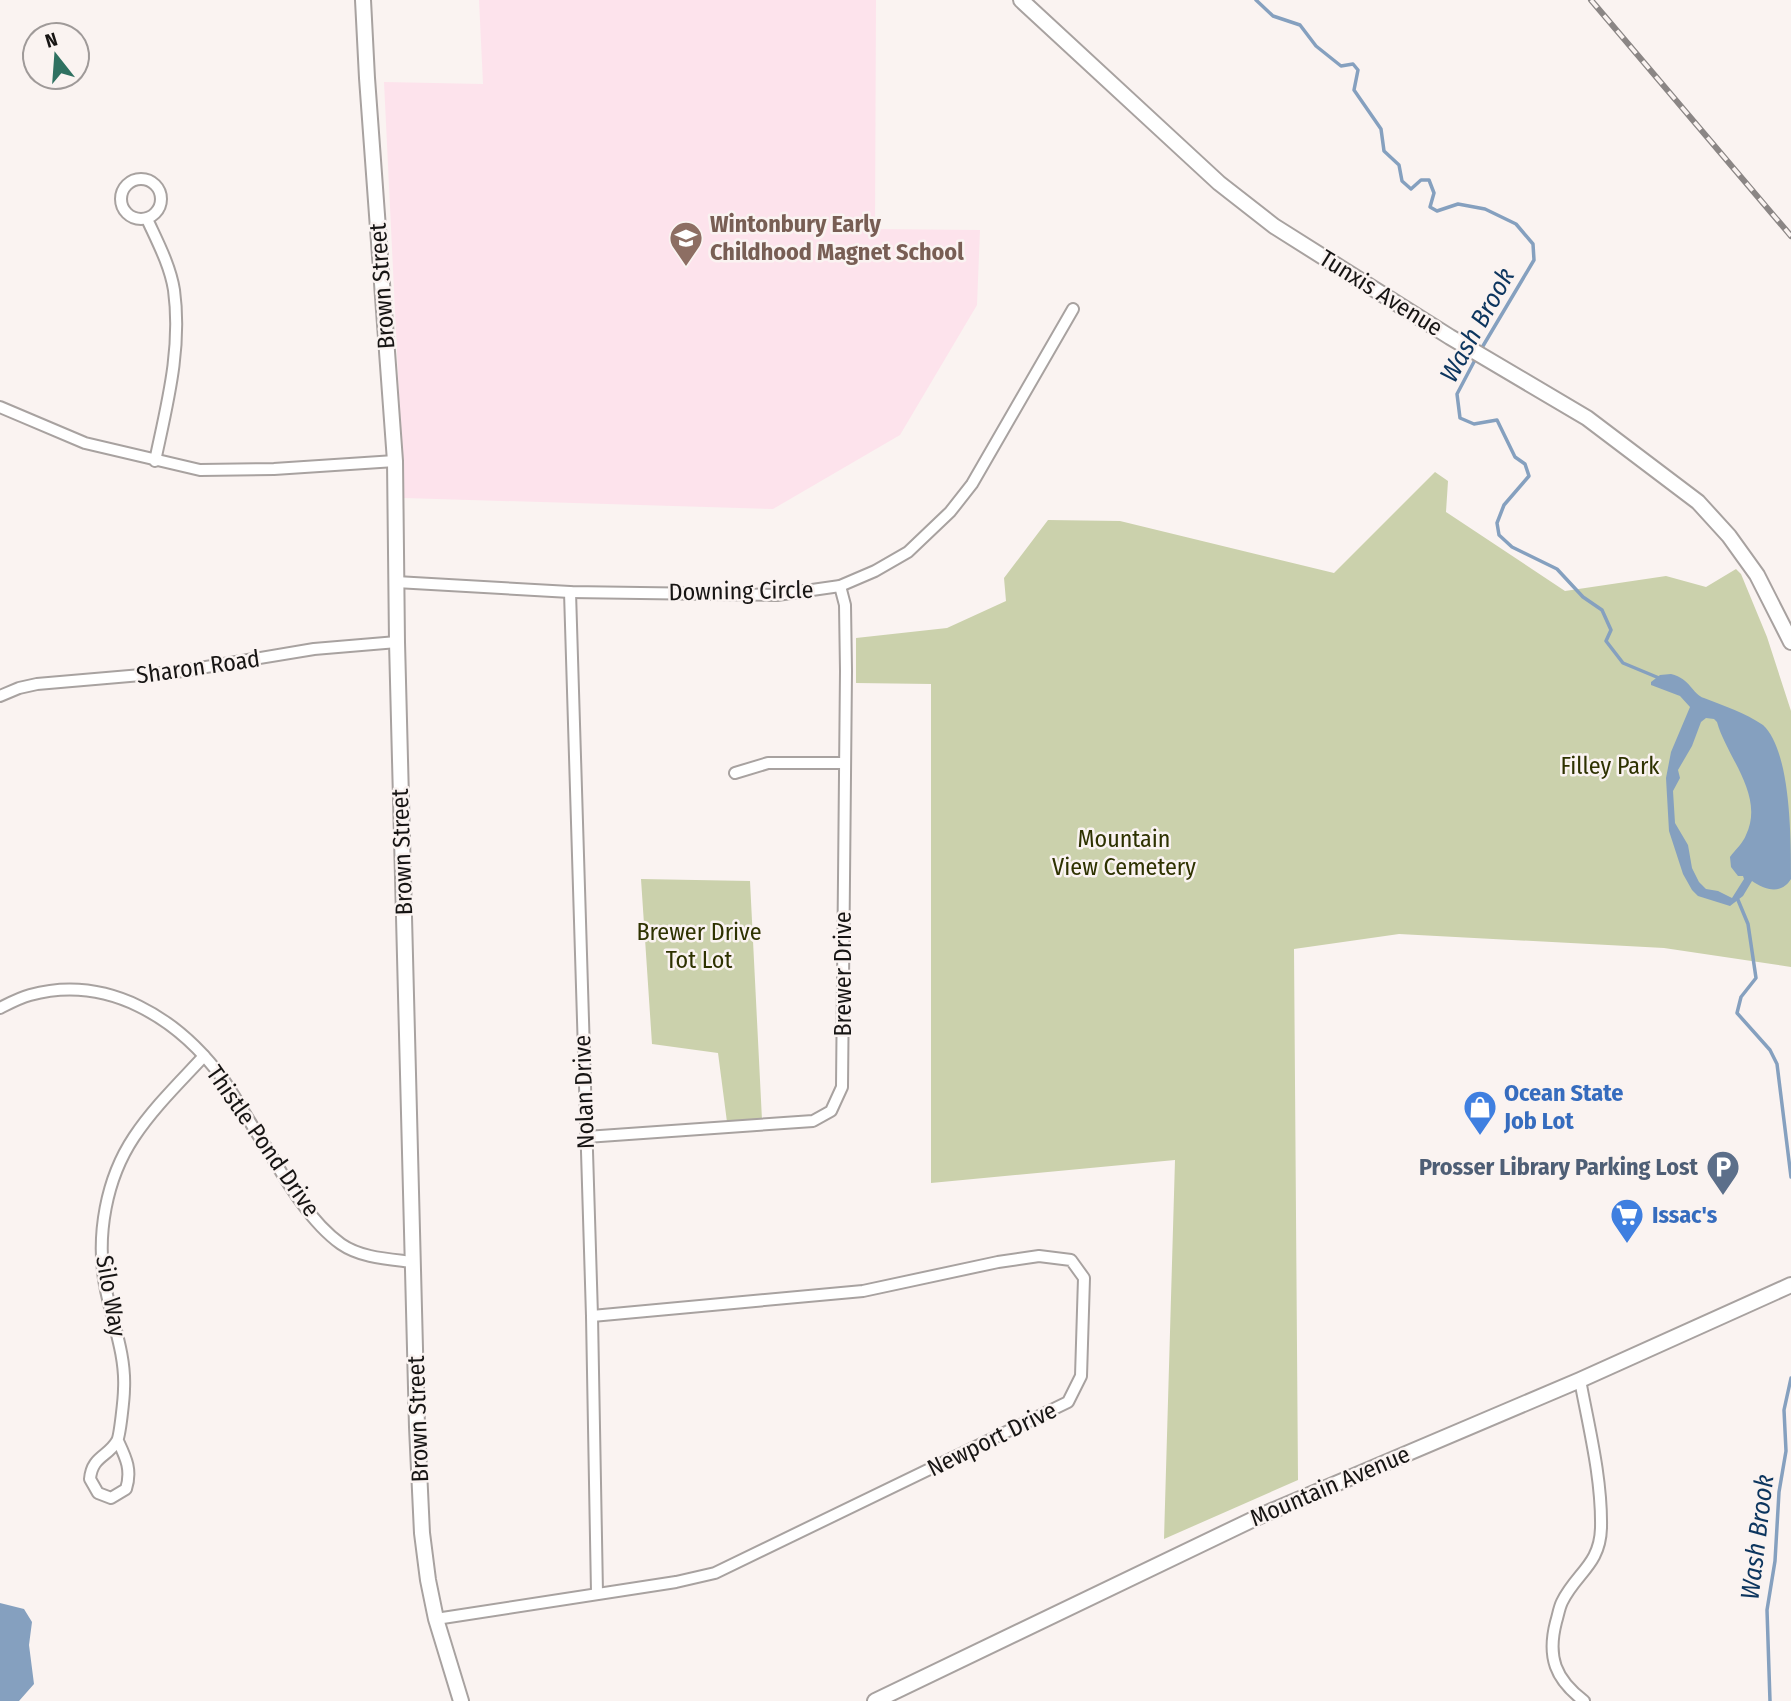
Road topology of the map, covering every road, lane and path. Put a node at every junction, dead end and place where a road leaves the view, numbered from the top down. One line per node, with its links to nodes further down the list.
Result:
1 (363, 0): 7 (main road, Brown Street)
2 (1021, 0): 12 (main road, Tunxis Avenue)
3 (147, 219): 6 (street)
4 (1073, 309): 9 (street, Downing Circle)
5 (0, 407): 6 (street)
6 (155, 461): 7 (street)
7 (395, 461): 8 (main road, Brown Street)
8 (397, 582): 10 (street, Downing Circle); 11 (main road, Brown Street)
9 (841, 586): 10 (street, Downing Circle); 14 (street, Brewer Drive)
10 (570, 592): 18 (street, Nolan Drive)
11 (397, 642): 13 (street, Sharon Road); 19 (main road, Brown Street)
12 (1791, 642)
13 (0, 696)
14 (844, 763): 15 (street); 18 (street, Brewer Drive)
15 (736, 773)
16 (0, 1008): 17 (street, Thistle Pond Drive)
17 (204, 1056): 19 (street, Thistle Pond Drive); 23 (street, Silo Way)
18 (586, 1137): 21 (street, Nolan Drive)
19 (413, 1262): 25 (main road, Brown Street)
20 (1791, 1285): 22 (main road, Mountain Avenue)
21 (592, 1316): 24 (street, Nolan Drive); 24 (street, Newport Drive)
22 (1580, 1380): 27 (main road, Mountain Avenue); 28 (street)
23 (118, 1441): 23 (street, Silo Way)
24 (597, 1592): 25 (street, Newport Drive)
25 (436, 1619): 26 (main road, Brown Street)
26 (461, 1701)
27 (875, 1701)
28 (1584, 1701)

